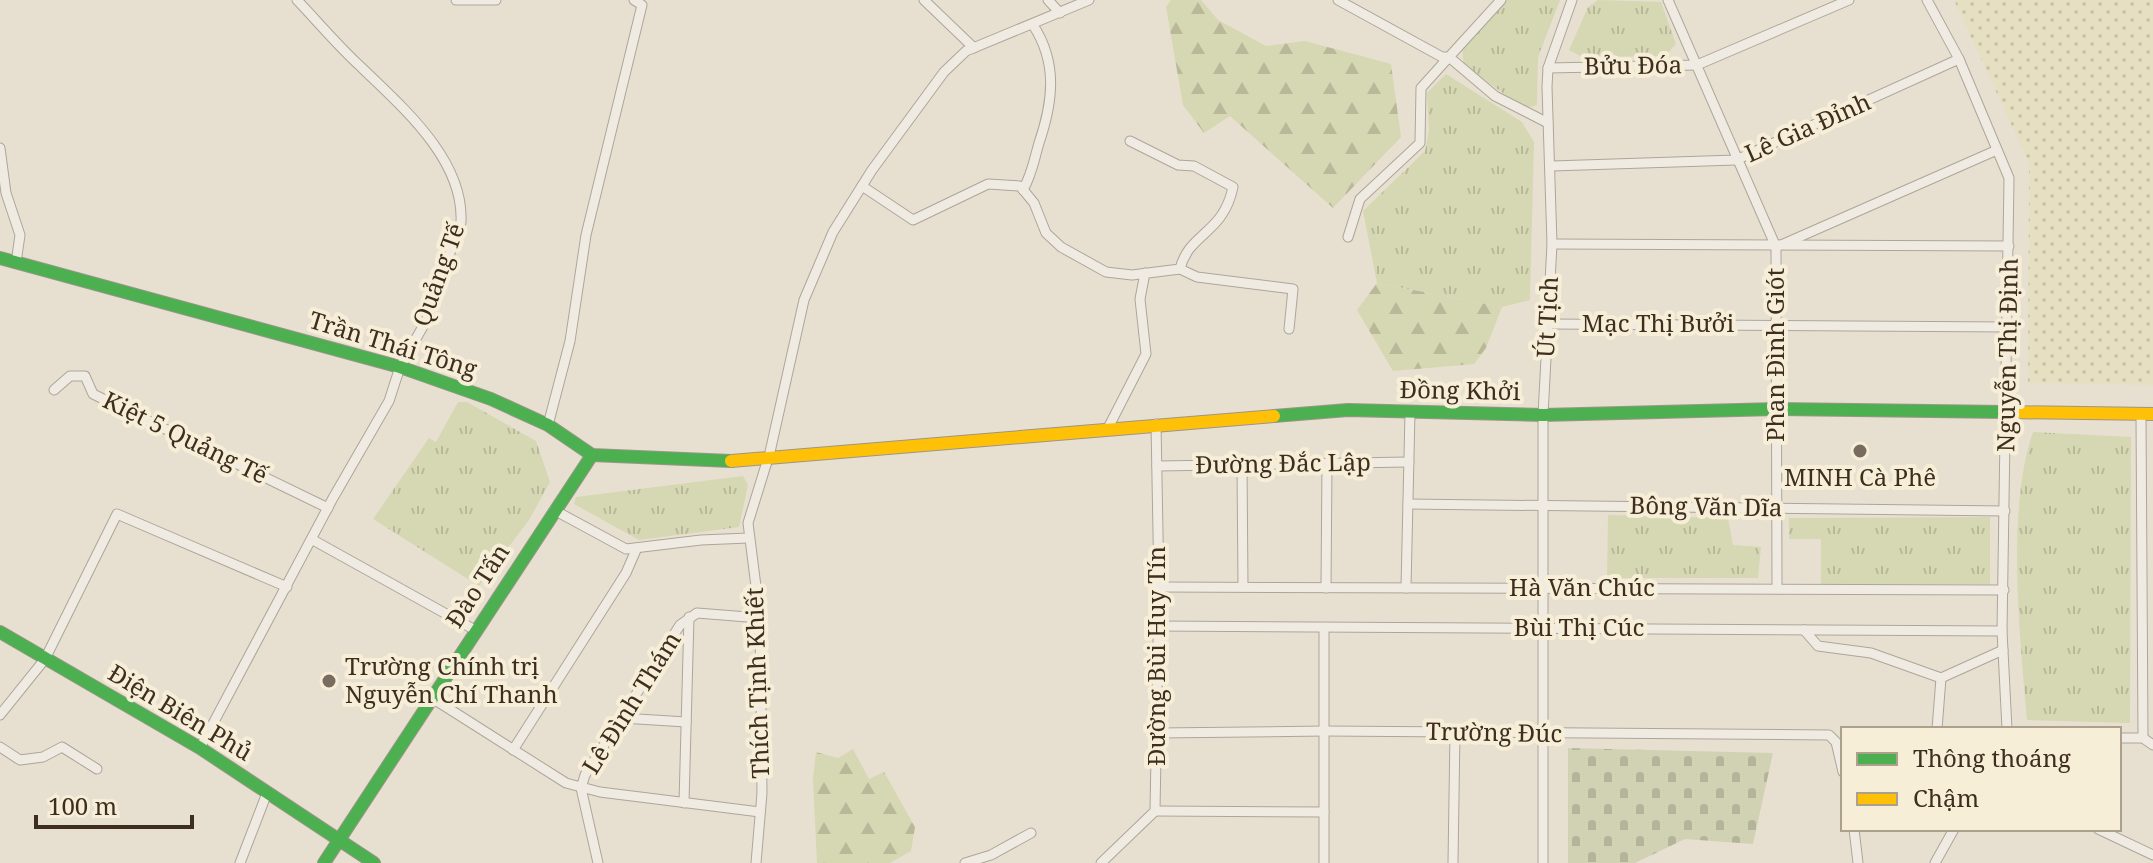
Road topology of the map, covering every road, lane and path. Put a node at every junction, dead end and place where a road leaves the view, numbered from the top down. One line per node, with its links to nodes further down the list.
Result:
1 (297, 0): 41 (street, Quảng Tế)
2 (456, 0): 3 (street)
3 (496, 0)
4 (634, 0): 49 (street)
5 (924, 0): 16 (street)
6 (1048, 0): 14 (street)
7 (1089, 0): 14 (street, Thích Tịnh Khiết)
8 (1338, 0): 17 (street)
9 (1501, 0): 17 (street)
10 (1572, 0): 20 (street, Út Tịch)
11 (1668, 0): 19 (street, Phan Đình Giót)
12 (1849, 0): 19 (street, Bửu Đóa)
13 (1927, 0): 18 (street, Nguyễn Thị Định)
14 (1060, 13): 15 (street, Thích Tịnh Khiết)
15 (1033, 25): 16 (street, Thích Tịnh Khiết); 28 (street)
16 (974, 48): 27 (street, Thích Tịnh Khiết)
17 (1449, 57): 21 (street); 29 (street)
18 (1959, 59): 24 (street, Nguyễn Thị Định); 25 (street, Lê Gia Đỉnh)
19 (1697, 65): 20 (street, Bửu Đóa); 25 (street, Phan Đình Giót)
20 (1548, 68): 21 (street, Út Tịch)
21 (1548, 123): 26 (street, Út Tịch)
22 (1130, 141): 35 (street)
23 (0, 148): 34 (street)
24 (1997, 150): 31 (street, Nguyễn Thị Định); 32 (street)
25 (1736, 160): 26 (street, Lê Gia Đỉnh); 32 (street, Phan Đình Giót)
26 (1552, 166): 30 (street, Út Tịch)
27 (862, 186): 28 (street); 52 (street, Thích Tịnh Khiết)
28 (1023, 190): 36 (street)
29 (1348, 237)
30 (1552, 244): 32 (street); 37 (street, Út Tịch)
31 (2009, 246): 32 (street); 39 (street, Nguyễn Thị Định)
32 (1776, 247): 38 (street, Phan Đình Giót)
33 (0, 258): 34 (street, Trần Thái Tông)
34 (16, 263): 41 (street, Trần Thái Tông)
35 (1180, 269): 36 (street); 40 (street)
36 (1145, 273): 50 (street)
37 (1548, 324): 38 (street, Mạc Thị Bưởi); 47 (street, Út Tịch)
38 (1776, 324): 39 (street, Mạc Thị Bưởi); 43 (street, Phan Đình Giót)
39 (2008, 327): 45 (street, Nguyễn Thị Định)
40 (1289, 329)
41 (400, 367): 49 (street, Trần Thái Tông); 59 (street, Quảng Tế)
42 (54, 390): 59 (street, Kiệt 5 Quảng Tế)
43 (1777, 409): 45 (street, Đồng Khởi); 47 (street, Đồng Khởi); 60 (street, Phan Đình Giót)
44 (1410, 412): 47 (street, Đồng Khởi); 48 (street, Đồng Khởi); 53 (street)
45 (2008, 413): 46 (street, Đồng Khởi); 62 (street, Nguyễn Thị Định)
46 (2147, 414): 63 (street)
47 (1543, 415): 58 (street, Út Tịch)
48 (1156, 424): 50 (street, Đồng Khởi); 56 (street, Đường Bùi Huy Tín)
49 (548, 425): 51 (street, Trần Thái Tông)
50 (1108, 428): 52 (street, Đồng Khởi)
51 (592, 455): 52 (street); 61 (street, Đào Tấn)
52 (768, 459): 65 (street, Thích Tịnh Khiết)
53 (1409, 462): 54 (street, Đường Đắc Lập); 57 (street)
54 (1327, 463): 55 (street, Đường Đắc Lập); 71 (street)
55 (1242, 464): 56 (street, Đường Đắc Lập); 70 (street)
56 (1157, 466): 69 (street, Đường Bùi Huy Tín)
57 (1408, 504): 58 (street, Bông Văn Dĩa); 72 (street)
58 (1544, 506): 60 (street, Bông Văn Dĩa); 73 (street, Út Tịch)
59 (328, 508): 66 (street, Quảng Tế)
60 (1777, 508): 62 (street, Bông Văn Dĩa); 74 (street, Phan Đình Giót)
61 (554, 510): 67 (street); 81 (street, Đào Tấn)
62 (2005, 511): 75 (street, Nguyễn Thị Định)
63 (2141, 519): 64 (street); 85 (street)
64 (2153, 519)
65 (748, 538): 67 (street); 77 (street, Thích Tịnh Khiết)
66 (313, 540): 68 (street, Quảng Tế); 81 (street)
67 (636, 550): 104 (street)
68 (287, 587): 87 (street); 103 (street, Quảng Tế)
69 (1159, 587): 70 (street, Hà Văn Chúc); 78 (street, Đường Bùi Huy Tín)
70 (1243, 587): 71 (street, Hà Văn Chúc)
71 (1326, 588): 72 (street, Hà Văn Chúc)
72 (1406, 588): 73 (street, Hà Văn Chúc)
73 (1544, 588): 74 (street, Hà Văn Chúc); 79 (street, Út Tịch)
74 (1777, 589): 75 (street, Hà Văn Chúc)
75 (2004, 590): 83 (street, Nguyễn Thị Định)
76 (689, 617): 77 (street, Lê Đình Thám); 91 (street, Lê Đình Thám); 92 (street)
77 (760, 618): 111 (street, Thích Tịnh Khiết)
78 (1156, 626): 80 (street, Bùi Thị Cúc); 97 (street, Đường Bùi Huy Tín)
79 (1543, 627): 80 (street, Bùi Thị Cúc); 82 (street, Bùi Thị Cúc); 98 (street, Út Tịch)
80 (1324, 628): 95 (street)
81 (475, 630): 89 (street, Đào Tấn)
82 (1804, 630): 83 (street, Bùi Thị Cúc); 88 (street)
83 (2002, 631): 86 (street, Nguyễn Thị Định)
84 (0, 632): 87 (street, Điện Biên Phủ)
85 (2149, 636): 100 (street)
86 (2003, 650): 88 (street); 94 (street, Nguyễn Thị Định)
87 (45, 659): 90 (street); 103 (street, Điện Biên Phủ)
88 (1941, 678): 93 (street)
89 (432, 698): 104 (street); 117 (street, Đào Tấn)
90 (0, 715)
91 (622, 718): 92 (street); 107 (street, Lê Đình Thám)
92 (686, 722): 109 (street)
93 (1937, 727)
94 (2007, 727)
95 (1325, 731): 96 (street, Trường Đúc); 97 (street, Trường Đúc); 112 (street)
96 (1455, 732): 98 (street, Trường Đúc); 127 (street)
97 (1158, 733): 110 (street, Đường Bùi Huy Tín)
98 (1543, 733): 105 (street, Trường Đúc); 128 (street, Út Tịch)
99 (2121, 738): 100 (street)
100 (2143, 738): 101 (street)
101 (2153, 745)
102 (0, 747): 106 (street)
103 (200, 748): 108 (street, Điện Biên Phủ)
104 (513, 750): 107 (street)
105 (1841, 763)
106 (97, 769)
107 (581, 788): 109 (street); 122 (street, Lê Đình Thám)
108 (267, 793): 117 (street, Điện Biên Phủ); 119 (street)
109 (684, 803): 111 (street)
110 (1155, 811): 112 (street); 125 (street)
111 (760, 812): 123 (street, Thích Tịnh Khiết)
112 (1324, 812): 126 (street)
113 (1854, 831): 129 (street)
114 (1953, 831): 130 (street)
115 (2102, 831): 118 (street)
116 (1031, 833): 124 (street)
117 (339, 840): 120 (street, Đào Tấn); 121 (street, Điện Biên Phủ)
118 (2153, 855)
119 (240, 863)
120 (324, 863)
121 (374, 863)
122 (598, 863)
123 (756, 863)
124 (965, 863)
125 (1101, 863)
126 (1324, 863)
127 (1453, 863)
128 (1543, 863)
129 (1858, 863)
130 (1935, 863)

